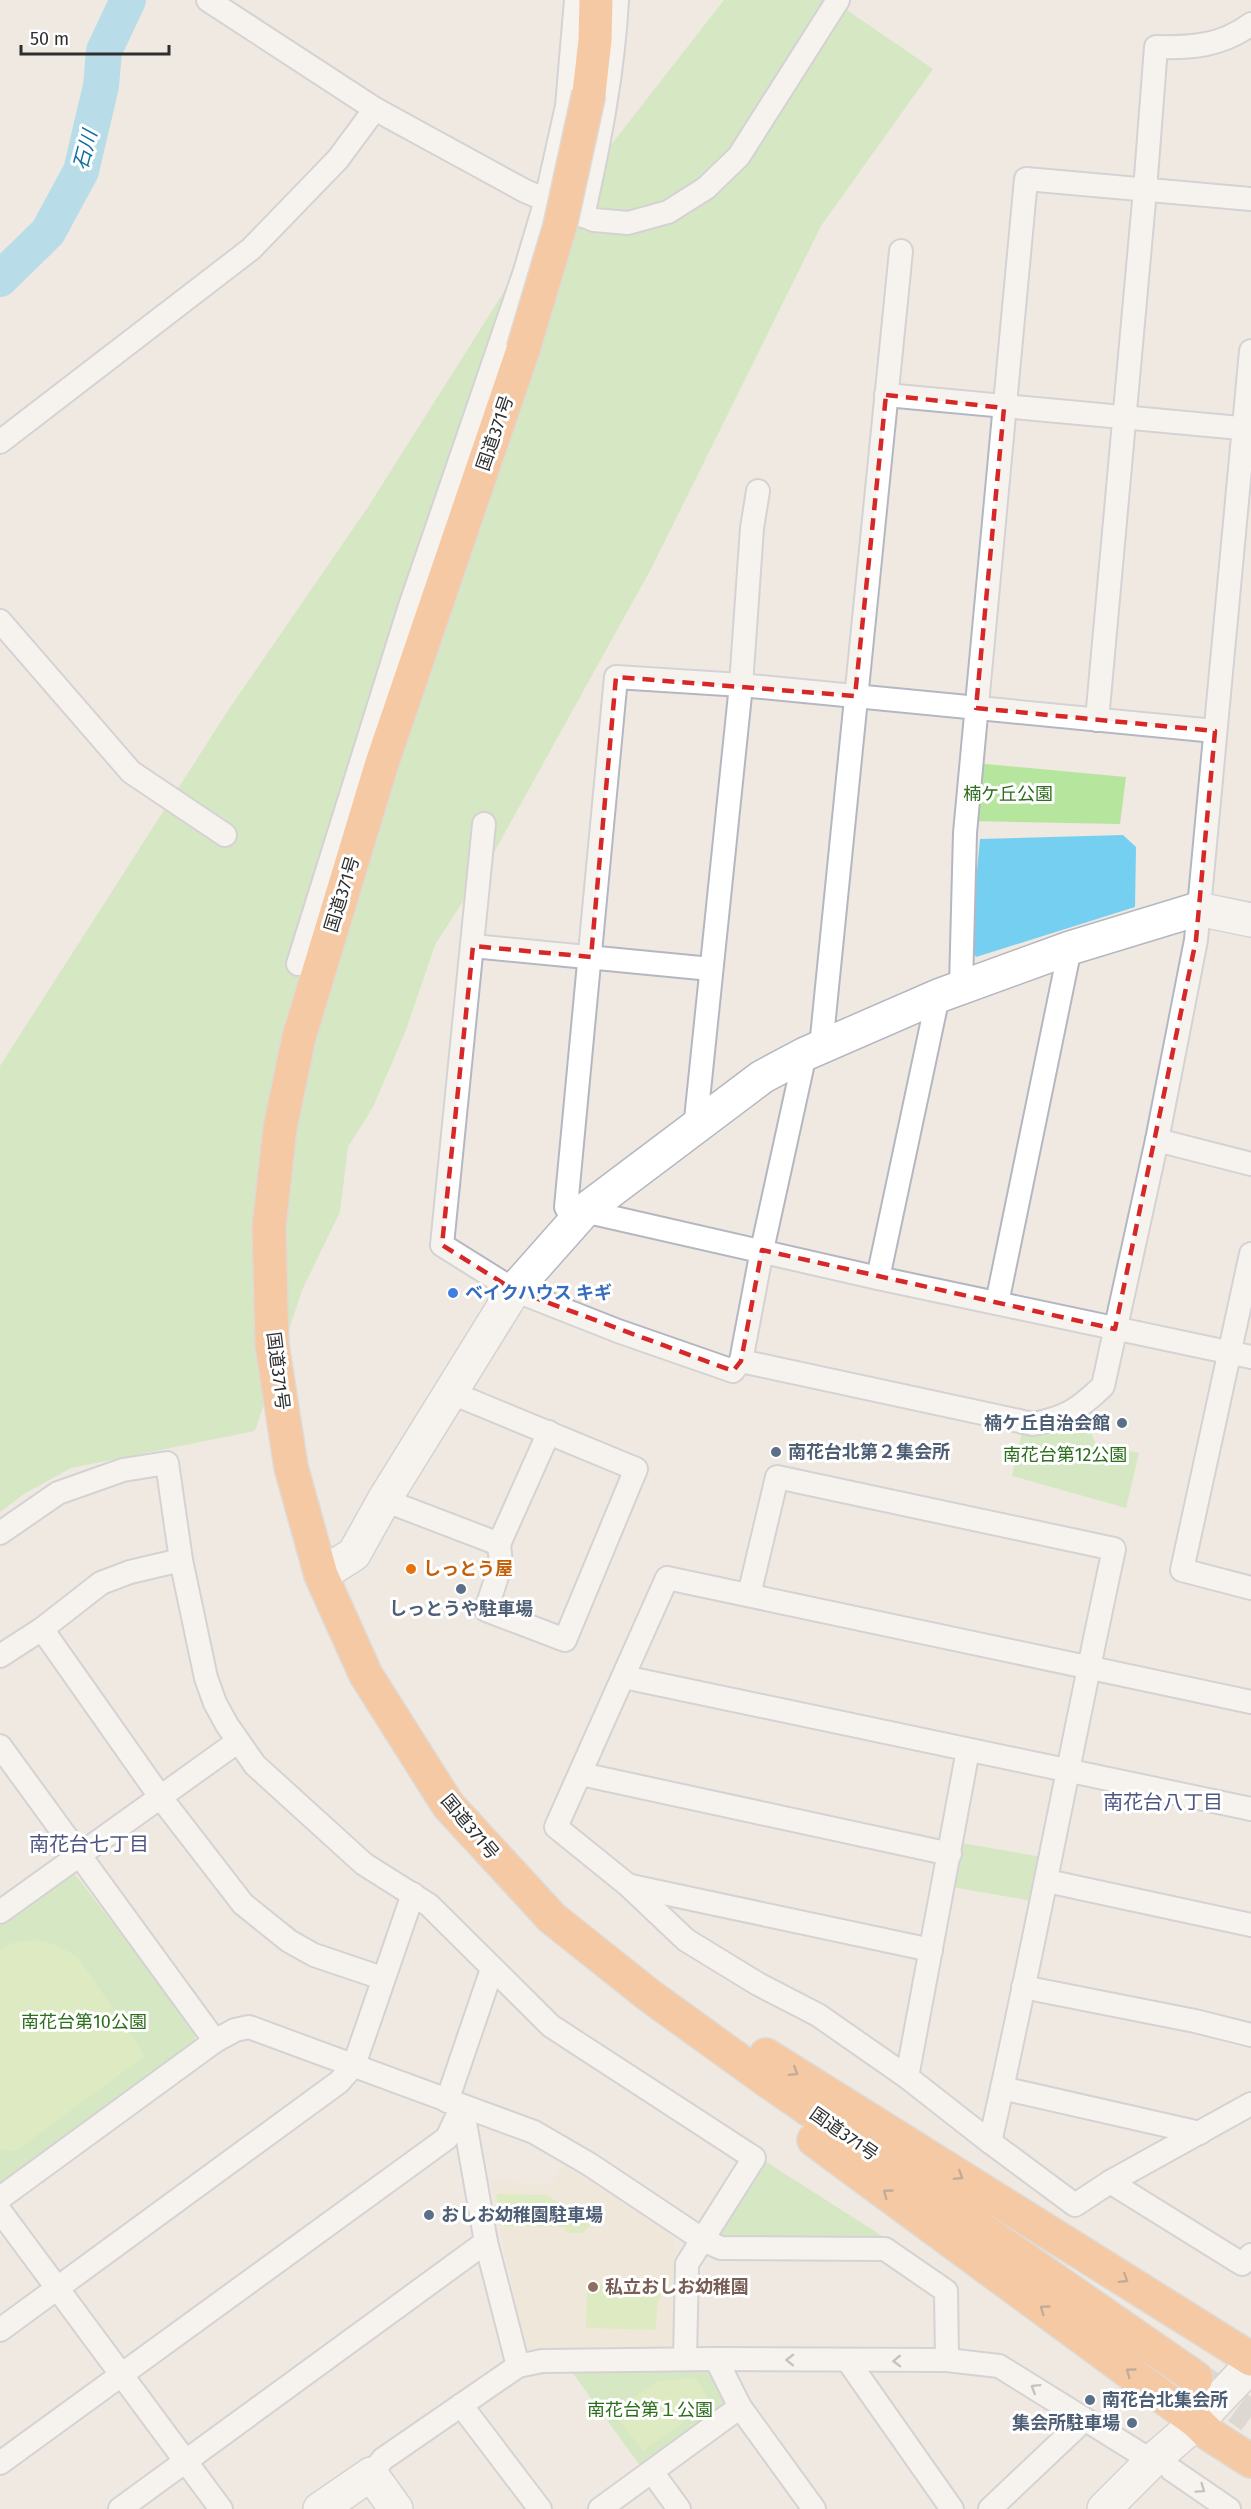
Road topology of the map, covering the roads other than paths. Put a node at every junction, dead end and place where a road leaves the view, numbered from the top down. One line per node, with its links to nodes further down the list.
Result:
1 (208, 0): 7 (street)
2 (576, 0): 10 (street)
3 (596, 0): 55 (highway, 国道371号, bridge)
4 (616, 0): 11 (street)
5 (838, 0): 11 (street)
6 (1251, 24): 8 (street)
7 (375, 109): 10 (street); 18 (street)
8 (1145, 190): 9 (street); 15 (street); 16 (street)
9 (1251, 199)
10 (546, 200): 11 (street); 33 (street)
11 (583, 216)
12 (901, 251): 14 (street)
13 (1251, 351): 17 (street)
14 (886, 395): 15 (street); 22 (street)
15 (1004, 408): 16 (street); 23 (street)
16 (1124, 418): 17 (street); 24 (street)
17 (1247, 429): 25 (street)
18 (0, 442)
19 (758, 491): 21 (street)
20 (0, 621): 27 (street)
21 (741, 685): 22 (street); 32 (street); 34 (street)
22 (855, 696): 23 (street); 36 (street)
23 (976, 708): 24 (street); 35 (street)
24 (1097, 720): 25 (street)
25 (1215, 731): 28 (street)
26 (484, 824): 30 (street)
27 (225, 835)
28 (1198, 909): 29 (street); 31 (street); 38 (street)
29 (1251, 920)
30 (473, 946): 32 (street); 44 (street)
31 (1070, 948): 35 (street); 45 (street)
32 (591, 957): 34 (street); 40 (street)
33 (298, 964)
34 (711, 969): 37 (street)
35 (950, 991): 36 (street); 43 (street)
36 (813, 1050): 37 (street); 41 (street)
37 (695, 1129): 40 (street)
38 (1157, 1140): 39 (street); 46 (street)
39 (1251, 1164)
40 (579, 1216): 41 (street); 44 (street)
41 (762, 1250): 43 (street); 48 (street)
42 (1251, 1254): 47 (street)
43 (878, 1278): 45 (street)
44 (514, 1290): 48 (street); 49 (street)
45 (998, 1303): 46 (street)
46 (1115, 1329): 47 (street); 48 (street)
47 (1241, 1355): 56 (street)
48 (741, 1361)
49 (452, 1393): 50 (street); 51 (street)
50 (549, 1432): 53 (street); 53 (street)
51 (384, 1500): 53 (street); 55 (street)
52 (0, 1533): 54 (street)
53 (500, 1544)
54 (181, 1560): 58 (street); 63 (street)
55 (321, 1575): 76 (highway, 国道371号)
56 (1251, 1588)
57 (749, 1595): 60 (street); 60 (street); 61 (street)
58 (42, 1629): 59 (street); 68 (street)
59 (0, 1656)
60 (1088, 1666): 62 (street); 66 (street)
61 (624, 1677): 65 (street); 67 (street)
62 (1251, 1702)
63 (237, 1742): 68 (street); 74 (street)
64 (0, 1746): 70 (street)
65 (968, 1750): 66 (street); 71 (street)
66 (1067, 1770): 69 (street); 72 (street)
67 (581, 1774): 71 (street); 73 (street)
68 (161, 1798): 70 (street); 80 (street)
69 (1251, 1809)
70 (81, 1854): 75 (street); 84 (street)
71 (950, 1854): 78 (street)
72 (1047, 1881): 77 (street); 81 (street)
73 (629, 1886): 78 (street); 86 (street)
74 (413, 1894): 79 (street); 80 (street)
75 (0, 1912)
76 (552, 1918): 82 (highway, 国道371号); 113 (highway, one-way to 76)
77 (1251, 1925)
78 (932, 1950): 86 (street)
79 (492, 1969): 88 (street); 95 (street)
80 (382, 1978): 85 (street)
81 (1023, 1987): 83 (street); 87 (street)
82 (650, 1996): 101 (highway, one-way to 101); 108 (highway, 国道371号)
83 (1251, 2035)
84 (215, 2041): 85 (street); 93 (street)
85 (354, 2065): 88 (street); 98 (street)
86 (908, 2076): 91 (street)
87 (1002, 2088): 90 (street); 91 (street)
88 (455, 2103): 95 (street); 96 (street); 107 (street)
89 (1251, 2104): 90 (street)
90 (1200, 2133): 92 (street)
91 (990, 2142): 92 (street)
92 (1110, 2182): 97 (street)
93 (0, 2198)
94 (0, 2211): 98 (street)
95 (703, 2240): 102 (street); 103 (street)
96 (486, 2242): 106 (street); 116 (street)
97 (1251, 2255)
98 (58, 2288): 99 (street); 107 (street)
99 (0, 2330)
100 (716, 2359): 102 (street); 104 (street, one-way to 100); 111 (street)
101 (1251, 2359)
102 (685, 2360): 106 (street)
103 (947, 2360): 104 (street, one-way to 104); 112 (street, one-way to 103)
104 (848, 2361): 128 (street)
105 (1251, 2365): 113 (street)
106 (518, 2366): 110 (street)
107 (123, 2375): 116 (street); 117 (street)
108 (1196, 2378)
109 (1251, 2394): 113 (street)
110 (461, 2404): 119 (street); 124 (street)
111 (740, 2407): 118 (street); 127 (street)
112 (1084, 2420): 114 (street); 129 (street)
113 (1203, 2428): 114 (street); 115 (highway)
114 (1165, 2459): 130 (street); 131 (street); 132 (street, one-way to 132)
115 (1251, 2461)
116 (186, 2462): 120 (street); 121 (street)
117 (0, 2463)
118 (652, 2472): 125 (street); 126 (street)
119 (370, 2474): 122 (street); 123 (street)
120 (120, 2509)
121 (221, 2509)
122 (320, 2509)
123 (396, 2509)
124 (540, 2509)
125 (600, 2509)
126 (678, 2509)
127 (814, 2509)
128 (952, 2509)
129 (990, 2509)
130 (1104, 2509)
131 (1132, 2509)
132 (1229, 2509)

